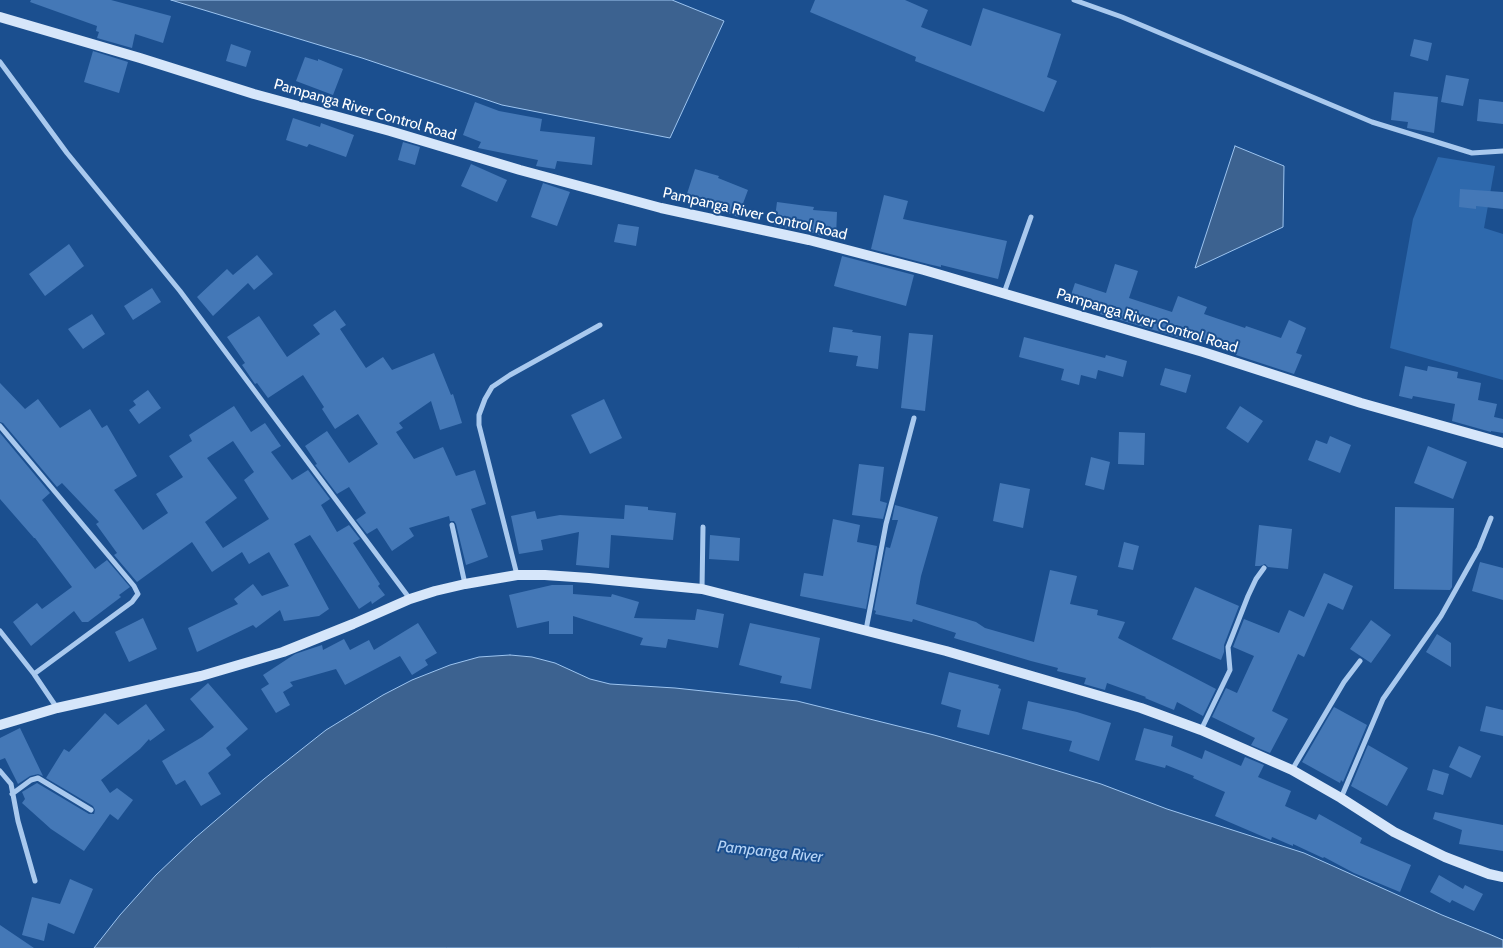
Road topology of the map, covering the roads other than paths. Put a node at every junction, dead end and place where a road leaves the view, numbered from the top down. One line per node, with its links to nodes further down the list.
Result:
1 (1074, 0): 4 (street)
2 (0, 17): 6 (street, Pampanga River Control Road)
3 (0, 62): 18 (street)
4 (1503, 151)
5 (1031, 217): 6 (street)
6 (1003, 294): 10 (street, Pampanga River Control Road)
7 (600, 325): 15 (street)
8 (914, 418): 19 (street)
9 (0, 426): 22 (street)
10 (1503, 443)
11 (1491, 518): 29 (street)
12 (452, 525): 16 (street)
13 (703, 527): 17 (street)
14 (1264, 568): 25 (street)
15 (517, 575): 16 (street); 17 (street)
16 (465, 584): 18 (street)
17 (702, 589): 19 (street)
18 (410, 599): 23 (street)
19 (866, 630): 25 (street)
20 (0, 631): 22 (street)
21 (1360, 661): 26 (street)
22 (34, 674): 23 (street)
23 (56, 708): 24 (street)
24 (0, 725)
25 (1201, 730): 26 (street)
26 (1292, 770): 29 (street)
27 (0, 772): 28 (street)
28 (12, 794): 30 (street); 32 (street)
29 (1341, 798): 31 (street)
30 (90, 810)
31 (1503, 877)
32 (35, 881)

